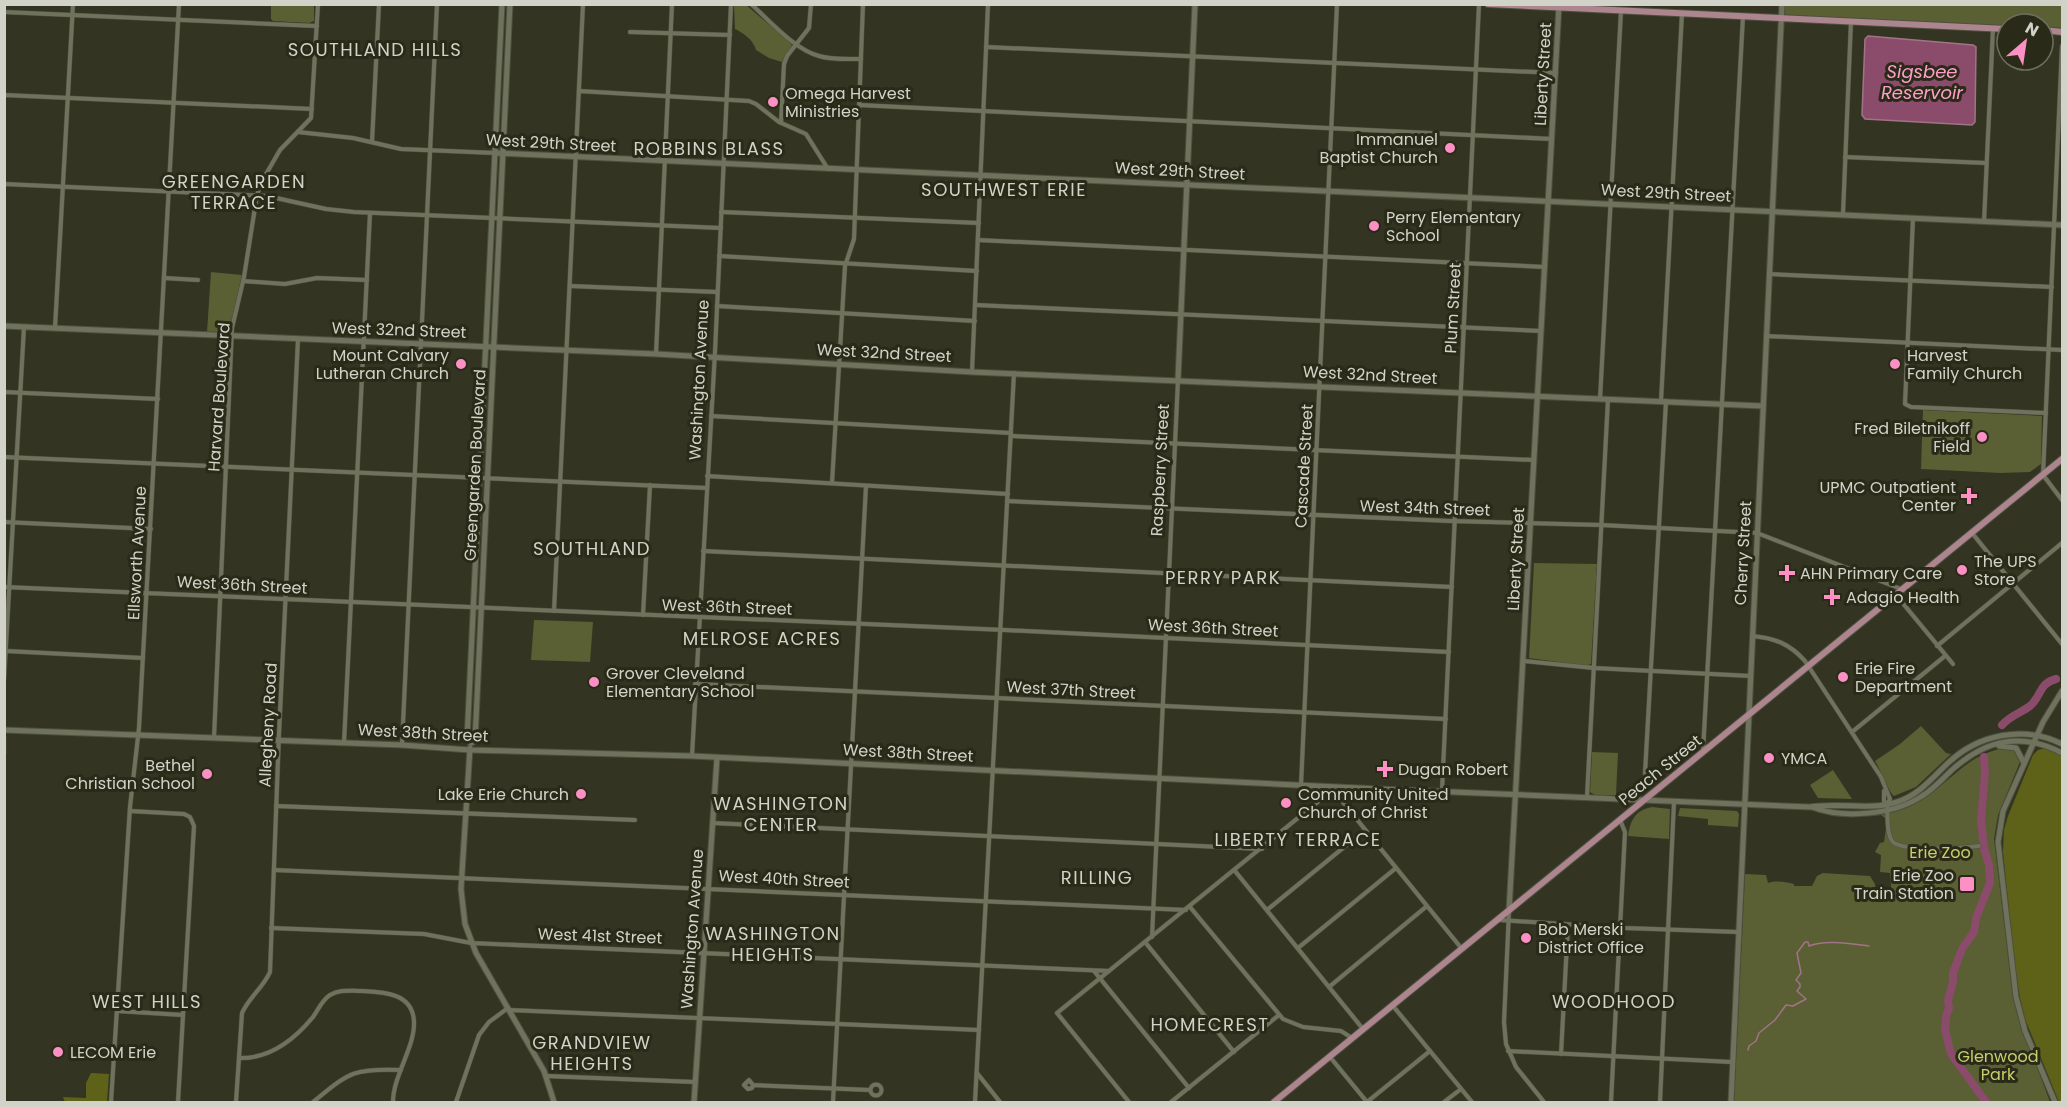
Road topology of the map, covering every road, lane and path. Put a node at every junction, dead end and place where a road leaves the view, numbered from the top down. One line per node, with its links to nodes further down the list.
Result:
1 (73, 4): 25 (street)
2 (179, 4): 28 (street, Ellsworth Avenue)
3 (318, 4): 30 (street, Harvard Boulevard)
4 (379, 4): 58 (street)
5 (437, 4): 59 (street)
6 (502, 4): 60 (street, Greengarden Boulevard)
7 (510, 4): 61 (street, Greengarden Boulevard)
8 (583, 4): 43 (street)
9 (672, 4): 33 (street)
10 (731, 4): 34 (street, Washington Avenue)
11 (751, 4): 35 (street)
12 (811, 4): 35 (street)
13 (863, 4): 39 (street)
14 (988, 4): 37 (street)
15 (1195, 4): 38 (street, Raspberry Street)
16 (1337, 4): 40 (street, Cascade Street)
17 (1479, 4): 41 (street, Plum Street)
18 (1488, 4): 20 (main road)
19 (1782, 4): 27 (street, Cherry Street)
20 (1559, 6): 22 (main road); 42 (street, Liberty Street)
21 (1640, 8): 22 (main road); 24 (main road)
22 (1621, 11): 78 (street)
23 (4, 12): 25 (street)
24 (1682, 14): 26 (main road); 79 (street)
25 (72, 15): 28 (street); 46 (street)
26 (1743, 16): 27 (main road); 80 (street)
27 (1781, 18): 29 (main road); 82 (street, Cherry Street)
28 (179, 20): 30 (street); 48 (street, Ellsworth Avenue)
29 (1851, 21): 31 (main road); 63 (street)
30 (316, 26): 50 (street, Harvard Boulevard)
31 (1993, 28): 65 (street)
32 (630, 32): 33 (street)
33 (671, 33): 34 (street); 45 (street)
34 (730, 35): 47 (street, Washington Avenue)
35 (796, 44): 39 (street); 53 (street)
36 (2062, 46): 93 (street)
37 (986, 47): 38 (street); 51 (street)
38 (1193, 56): 40 (street); 52 (street, Raspberry Street)
39 (861, 59): 49 (street)
40 (1335, 63): 41 (street); 54 (street, Cascade Street)
41 (1476, 69): 42 (street); 56 (street, Plum Street)
42 (1557, 74): 57 (street, Liberty Street)
43 (579, 92): 45 (street); 62 (street)
44 (4, 95): 46 (street)
45 (668, 97): 47 (street); 64 (street)
46 (68, 98): 48 (street); 72 (street)
47 (726, 100): 53 (street); 66 (street, Washington Avenue)
48 (174, 103): 50 (street); 73 (street, Ellsworth Avenue)
49 (860, 105): 51 (street); 68 (street)
50 (312, 109): 55 (street, Harvard Boulevard)
51 (983, 111): 52 (street); 69 (street)
52 (1190, 121): 54 (street); 71 (street, Raspberry Street)
53 (780, 123): 67 (street)
54 (1331, 128): 56 (street); 74 (street, Cascade Street)
55 (298, 132): 58 (street, West 29th Street); 75 (street, Harvard Boulevard)
56 (1473, 135): 57 (street); 76 (street, Plum Street)
57 (1553, 139): 77 (street, Liberty Street)
58 (372, 142): 59 (street, West 29th Street)
59 (430, 151): 60 (street, West 29th Street); 85 (street)
60 (495, 153): 61 (street, West 29th Street); 87 (street, Greengarden Boulevard)
61 (503, 154): 62 (street, West 29th Street); 89 (street, Greengarden Boulevard)
62 (576, 157): 64 (street, West 29th Street); 90 (street)
63 (1845, 157): 65 (street); 84 (street)
64 (665, 161): 66 (street, West 29th Street); 95 (street)
65 (1986, 163): 91 (street)
66 (724, 164): 67 (street, West 29th Street); 81 (street, Washington Avenue)
67 (828, 169): 68 (street, West 29th Street)
68 (857, 170): 69 (street, West 29th Street); 86 (street)
69 (981, 176): 71 (street, West 29th Street); 92 (street)
70 (4, 184): 72 (street)
71 (1187, 185): 74 (street, West 29th Street); 98 (street, Raspberry Street)
72 (63, 187): 73 (street); 123 (street)
73 (169, 191): 75 (street); 106 (street, Ellsworth Avenue)
74 (1328, 191): 76 (street, West 29th Street); 100 (street, Cascade Street)
75 (257, 195): 83 (street); 110 (street, Harvard Boulevard)
76 (1470, 198): 77 (street, West 29th Street); 101 (street, Plum Street)
77 (1550, 201): 78 (street, West 29th Street); 103 (street, Liberty Street)
78 (1611, 204): 79 (street, West 29th Street); 150 (street)
79 (1672, 207): 80 (street, West 29th Street); 152 (street)
80 (1732, 210): 82 (street, West 29th Street); 153 (street)
81 (721, 212): 86 (street); 96 (street, Washington Avenue)
82 (1772, 212): 84 (street, West 29th Street); 105 (street, Cherry Street)
83 (370, 213): 85 (street); 108 (street)
84 (1842, 214): 88 (street, West 29th Street)
85 (427, 215): 87 (street); 132 (street)
86 (855, 217): 92 (street); 102 (street)
87 (492, 218): 89 (street); 133 (street, Greengarden Boulevard)
88 (1913, 218): 91 (street, West 29th Street); 109 (street)
89 (500, 219): 90 (street); 134 (street, Greengarden Boulevard)
90 (573, 222): 95 (street); 111 (street)
91 (1984, 222): 93 (street, West 29th Street)
92 (979, 223): 97 (street)
93 (2054, 225): 94 (street, West 29th Street); 112 (street)
94 (2062, 225)
95 (662, 226): 96 (street); 113 (street)
96 (721, 228): 99 (street, Washington Avenue)
97 (978, 240): 98 (street); 104 (street)
98 (1184, 250): 100 (street); 118 (street, Raspberry Street)
99 (719, 256): 102 (street); 114 (street, Washington Avenue)
100 (1325, 257): 101 (street); 120 (street, Cascade Street)
101 (1467, 263): 103 (street); 124 (street, Plum Street)
102 (845, 264): 104 (street); 117 (street)
103 (1546, 267): 125 (street, Liberty Street)
104 (977, 271): 115 (street)
105 (1769, 274): 109 (street); 128 (street, Cherry Street)
106 (164, 278): 107 (street); 126 (street, Ellsworth Avenue)
107 (198, 280)
108 (367, 280): 110 (street); 130 (street)
109 (1910, 280): 112 (street); 131 (street)
110 (243, 281): 127 (street, Harvard Boulevard)
111 (570, 286): 113 (street); 137 (street)
112 (2052, 287): 135 (street)
113 (659, 291): 114 (street); 138 (street)
114 (717, 292): 116 (street, Washington Avenue)
115 (976, 305): 118 (street); 119 (street)
116 (717, 306): 117 (street); 139 (street, Washington Avenue)
117 (842, 314): 119 (street); 140 (street)
118 (1181, 314): 120 (street); 143 (street, Raspberry Street)
119 (975, 321): 141 (street)
120 (1323, 321): 124 (street); 144 (street, Cascade Street)
121 (4, 326): 122 (street, West 32nd Street)
122 (24, 327): 123 (street, West 32nd Street); 146 (street)
123 (55, 328): 126 (street, West 32nd Street)
124 (1464, 328): 125 (street); 147 (street, Plum Street)
125 (1542, 331): 148 (street, Liberty Street)
126 (162, 332): 127 (street, West 32nd Street); 149 (street, Ellsworth Avenue)
127 (232, 336): 129 (street, West 32nd Street); 167 (street, Harvard Boulevard)
128 (1766, 336): 131 (street); 154 (street, Cherry Street)
129 (298, 339): 130 (street, West 32nd Street); 168 (street, Allegheny Road)
130 (364, 342): 132 (street, West 32nd Street); 169 (street)
131 (1907, 343): 135 (street); 155 (street)
132 (421, 344): 133 (street, West 32nd Street); 170 (street)
133 (486, 347): 134 (street, West 32nd Street); 173 (street, Greengarden Boulevard)
134 (494, 347): 137 (street, West 32nd Street); 174 (street, Greengarden Boulevard)
135 (2049, 350): 136 (street); 155 (street)
136 (2062, 350)
137 (567, 351): 138 (street, West 32nd Street); 175 (street)
138 (656, 354): 139 (street, West 32nd Street)
139 (714, 357): 140 (street, West 32nd Street); 156 (street, Washington Avenue)
140 (839, 364): 141 (street, West 32nd Street); 157 (street)
141 (972, 372): 142 (street, West 32nd Street)
142 (1014, 374): 143 (street, West 32nd Street); 158 (street)
143 (1178, 379): 144 (street, West 32nd Street); 159 (street, Raspberry Street)
144 (1320, 386): 147 (street, West 32nd Street); 160 (street, Cascade Street)
145 (4, 392): 146 (street)
146 (20, 393): 149 (street); 163 (street)
147 (1461, 393): 148 (street, West 32nd Street); 162 (street, Plum Street)
148 (1539, 396): 150 (street, West 32nd Street); 165 (street, Liberty Street)
149 (158, 399): 166 (street, Ellsworth Avenue)
150 (1600, 399): 151 (street, West 32nd Street)
151 (1608, 399): 152 (street, West 32nd Street); 189 (street)
152 (1663, 401): 153 (street, West 32nd Street); 190 (street)
153 (1722, 404): 154 (street, West 32nd Street); 192 (street)
154 (1763, 406): 193 (street, Cherry Street)
155 (2046, 413): 171 (street)
156 (711, 416): 157 (street); 172 (street, Washington Avenue)
157 (836, 423): 158 (street); 176 (street)
158 (1011, 435): 159 (street); 180 (street)
159 (1175, 444): 160 (street); 183 (street, Raspberry Street)
160 (1316, 451): 162 (street); 184 (street, Cascade Street)
161 (4, 457): 163 (street)
162 (1458, 457): 165 (street); 187 (street, Plum Street)
163 (17, 458): 166 (street); 186 (street)
164 (2062, 459): 171 (main road, Peach Street)
165 (1535, 460): 188 (street, Liberty Street)
166 (154, 463): 167 (street); 191 (street, Ellsworth Avenue)
167 (226, 467): 168 (street); 207 (street, Harvard Boulevard)
168 (291, 471): 169 (street); 208 (street, Allegheny Road)
169 (358, 473): 170 (street); 209 (street)
170 (415, 475): 173 (street); 210 (street)
171 (2043, 475): 181 (street); 194 (main road, Peach Street)
172 (707, 476): 176 (street); 179 (street, Washington Avenue)
173 (480, 478): 174 (street); 211 (street, Greengarden Boulevard)
174 (488, 478): 175 (street); 212 (street, Greengarden Boulevard)
175 (560, 482): 177 (street); 213 (street)
176 (832, 483): 178 (street)
177 (650, 485): 179 (street); 214 (street)
178 (866, 486): 180 (street); 197 (street)
179 (707, 488): 196 (street, Washington Avenue)
180 (1008, 494): 182 (street)
181 (2062, 500)
182 (1007, 501): 183 (street, West 34th Street); 198 (street)
183 (1172, 509): 184 (street, West 34th Street); 199 (street, Raspberry Street)
184 (1314, 515): 187 (street, West 34th Street); 200 (street, Cascade Street)
185 (4, 522): 186 (street)
186 (13, 522): 191 (street); 202 (street)
187 (1455, 522): 188 (street, West 34th Street); 203 (street, Plum Street)
188 (1532, 524): 189 (street, West 34th Street); 227 (street, Liberty Street)
189 (1601, 525): 190 (street, West 34th Street); 230 (street)
190 (1658, 528): 192 (street, West 34th Street); 231 (street)
191 (151, 529): 205 (street, Ellsworth Avenue)
192 (1715, 531): 193 (street, West 34th Street); 232 (street)
193 (1757, 533): 204 (street, West 34th Street); 218 (street, Cherry Street)
194 (1972, 533): 201 (street); 204 (main road, Peach Street)
195 (2062, 543): 201 (street)
196 (703, 551): 197 (street); 215 (street, Washington Avenue)
197 (863, 559): 198 (street); 216 (street)
198 (1004, 565): 199 (street); 217 (street)
199 (1169, 574): 200 (street); 219 (street, Raspberry Street)
200 (1310, 580): 203 (street); 221 (street, Cascade Street)
201 (2013, 583): 220 (street); 222 (street)
202 (7, 587): 205 (street, West 36th Street); 223 (street)
203 (1452, 587): 224 (street, Plum Street)
204 (1903, 590): 206 (main road, Peach Street)
205 (147, 593): 207 (street, West 36th Street); 226 (street, Ellsworth Avenue)
206 (1896, 595): 222 (street); 229 (main road, Peach Street)
207 (221, 596): 208 (street, West 36th Street); 247 (street, Harvard Boulevard)
208 (285, 600): 209 (street, West 36th Street); 250 (street, Allegheny Road)
209 (351, 602): 210 (street, West 36th Street); 251 (street)
210 (408, 605): 211 (street, West 36th Street); 253 (street)
211 (473, 608): 212 (street, West 36th Street); 254 (street, Greengarden Boulevard)
212 (481, 608): 213 (street, West 36th Street); 254 (street, Greengarden Boulevard)
213 (555, 611): 214 (street, West 36th Street)
214 (643, 615): 215 (street, West 36th Street)
215 (699, 618): 216 (street, West 36th Street); 235 (street, Washington Avenue)
216 (859, 624): 217 (street, West 36th Street); 237 (street)
217 (1001, 630): 219 (street, West 36th Street); 238 (street)
218 (1752, 636): 229 (street); 233 (street, Cherry Street)
219 (1166, 638): 221 (street, West 36th Street); 239 (street, Raspberry Street)
220 (2062, 644)
221 (1307, 645): 224 (street, West 36th Street); 240 (street, Cascade Street)
222 (1937, 646): 225 (street)
223 (5, 651): 226 (street); 234 (street)
224 (1449, 652): 242 (street, Plum Street)
225 (1945, 656): 228 (street); 244 (street)
226 (143, 658): 245 (street, Ellsworth Avenue)
227 (1524, 661): 230 (street); 268 (street, Liberty Street)
228 (1953, 664)
229 (1809, 666): 241 (main road, Peach Street); 244 (street)
230 (1593, 668): 231 (street); 269 (street)
231 (1650, 671): 232 (street); 264 (street)
232 (1707, 674): 233 (street); 256 (street)
233 (1750, 676): 241 (street, Cherry Street)
234 (4, 680)
235 (695, 684): 237 (street, West 37th Street); 258 (street, Washington Avenue)
236 (2062, 691): 248 (street)
237 (855, 692): 238 (street, West 37th Street); 261 (street)
238 (997, 698): 239 (street, West 37th Street); 262 (street)
239 (1163, 706): 240 (street, West 37th Street); 263 (street, Raspberry Street)
240 (1304, 713): 242 (street, West 37th Street); 265 (street, Cascade Street)
241 (1749, 715): 256 (main road, Peach Street); 272 (street, Cherry Street)
242 (1446, 719): 267 (street, Plum Street)
243 (4, 730): 245 (street, West 38th Street)
244 (1852, 732): 275 (street)
245 (139, 735): 247 (street, West 38th Street); 276 (street, Ellsworth Avenue)
246 (4, 737): 255 (street)
247 (214, 738): 250 (street, West 38th Street)
248 (2035, 739): 249 (street, West 38th Street); 252 (street, West 38th Street); 257 (street, West 38th Street); 260 (street)
249 (2012, 740): 260 (street); 273 (street, West 38th Street); 273 (street, West 38th Street)
250 (279, 741): 251 (street, West 38th Street); 274 (street, Allegheny Road)
251 (344, 743): 253 (street, West 38th Street)
252 (2062, 744)
253 (402, 745): 254 (street, West 38th Street)
254 (470, 746): 258 (street, West 38th Street); 277 (street, Greengarden Boulevard)
255 (4, 753)
256 (1703, 753): 270 (main road, Peach Street)
257 (2062, 753)
258 (692, 756): 259 (street, West 38th Street)
259 (717, 758): 261 (street, West 38th Street); 280 (street, Washington Avenue)
260 (2024, 763): 367 (street)
261 (851, 764): 262 (street, West 38th Street); 281 (street)
262 (993, 771): 263 (street, West 38th Street); 283 (street)
263 (1160, 779): 265 (street, West 38th Street); 284 (street, Raspberry Street)
264 (1647, 783)
265 (1301, 785): 266 (street, West 38th Street)
266 (1334, 789): 267 (street, West 38th Street); 282 (street); 286 (street)
267 (1442, 792): 268 (street, West 38th Street)
268 (1517, 795): 269 (street, West 38th Street); 298 (street, Liberty Street)
269 (1587, 798): 270 (street, West 38th Street)
270 (1645, 800): 271 (street, West 38th Street); 279 (main road, Peach Street)
271 (1674, 801): 272 (street, West 38th Street); 304 (street)
272 (1744, 804): 275 (street, West 38th Street); 305 (street, Cherry Street)
273 (1899, 805): 275 (street, West 38th Street)
274 (276, 806): 277 (street); 288 (street, Allegheny Road)
275 (1887, 808): 285 (street)
276 (130, 812): 320 (street, Ellsworth Avenue); 321 (street)
277 (466, 813): 278 (street); 290 (street, Greengarden Boulevard)
278 (635, 820)
279 (1620, 820): 298 (main road, Peach Street); 302 (street)
280 (713, 823): 281 (street); 291 (street, Washington Avenue)
281 (848, 830): 283 (street); 292 (street)
282 (1365, 830): 287 (street); 297 (street)
283 (990, 837): 284 (street); 293 (street)
284 (1157, 844): 286 (street); 295 (street, Raspberry Street)
285 (1979, 846)
286 (1262, 849): 289 (street)
287 (1396, 868): 294 (street); 309 (street)
288 (274, 870): 290 (street, West 40th Street); 303 (street, Allegheny Road)
289 (1235, 871): 296 (street); 297 (street)
290 (462, 878): 291 (street, West 40th Street); 308 (street, Greengarden Boulevard)
291 (709, 888): 292 (street, West 40th Street); 311 (street, Washington Avenue)
292 (845, 894): 293 (street, West 40th Street); 312 (street)
293 (986, 900): 295 (street, West 40th Street); 313 (street)
294 (1427, 906): 310 (street); 317 (street)
295 (1154, 909): 296 (street, West 40th Street); 306 (street, Raspberry Street)
296 (1188, 909): 306 (street); 322 (street)
297 (1267, 910): 309 (street)
298 (1509, 911): 299 (main road, Peach Street); 300 (street, Liberty Street)
299 (1498, 919): 300 (street); 310 (main road, Peach Street)
300 (1510, 920): 301 (street); 329 (street, Liberty Street)
301 (1568, 925): 302 (street); 331 (street)
302 (1621, 927): 304 (street); 332 (street)
303 (271, 928): 308 (street, West 41st Street); 334 (street, Allegheny Road)
304 (1668, 930): 305 (street); 335 (street)
305 (1738, 932): 336 (street, Cherry Street)
306 (1152, 937): 307 (street)
307 (1145, 942): 315 (street); 330 (street)
308 (471, 943): 311 (street, West 41st Street); 319 (street, Greengarden Boulevard)
309 (1298, 948): 317 (street)
310 (1462, 949): 318 (main road, Peach Street)
311 (704, 952): 312 (street, West 41st Street); 323 (street, Washington Avenue)
312 (841, 959): 313 (street, West 41st Street); 324 (street)
313 (983, 966): 314 (street, West 41st Street); 326 (street)
314 (1094, 971): 315 (street, West 41st Street); 316 (street)
315 (1109, 971): 316 (street)
316 (1100, 978): 343 (street); 357 (street)
317 (1329, 987): 325 (street)
318 (1393, 1005): 325 (main road, Peach Street); 328 (street)
319 (508, 1009): 323 (street); 339 (street, Greengarden Boulevard); 351 (street)
320 (117, 1011): 321 (street); 346 (street, Ellsworth Avenue)
321 (183, 1015): 347 (street)
322 (1279, 1015): 327 (street); 330 (street)
323 (700, 1017): 324 (street); 340 (street, Washington Avenue)
324 (838, 1024): 326 (street); 342 (street)
325 (1364, 1029): 327 (main road, Peach Street)
326 (979, 1030): 338 (street)
327 (1352, 1039): 333 (main road, Peach Street)
328 (1430, 1051): 344 (street); 360 (street)
329 (1508, 1051): 331 (street); 363 (street, Liberty Street)
330 (1234, 1052): 343 (street)
331 (1561, 1054): 332 (street)
332 (1614, 1056): 335 (street); 364 (street)
333 (1330, 1057): 359 (main road, Peach Street); 360 (street)
334 (239, 1058): 337 (street); 348 (street, Allegheny Road)
335 (1662, 1059): 336 (street); 365 (street)
336 (1732, 1062): 366 (street, Cherry Street)
337 (401, 1070): 349 (street); 350 (street)
338 (977, 1073): 355 (street); 356 (street)
339 (546, 1076): 340 (street); 352 (street, Greengarden Boulevard)
340 (695, 1082): 353 (street, Washington Avenue)
341 (753, 1085): 342 (street)
342 (834, 1088): 345 (street); 354 (street)
343 (1190, 1088): 358 (street)
344 (1461, 1089): 361 (street); 362 (street)
345 (870, 1090)
346 (111, 1102)
347 (178, 1102)
348 (236, 1102)
349 (313, 1102)
350 (393, 1102)
351 (456, 1102)
352 (554, 1102)
353 (694, 1102)
354 (833, 1102)
355 (975, 1102)
356 (1000, 1102)
357 (1129, 1102)
358 (1171, 1102)
359 (1274, 1102)
360 (1367, 1102)
361 (1444, 1102)
362 (1472, 1102)
363 (1544, 1102)
364 (1611, 1102)
365 (1660, 1102)
366 (1731, 1102)
367 (2055, 1102)

